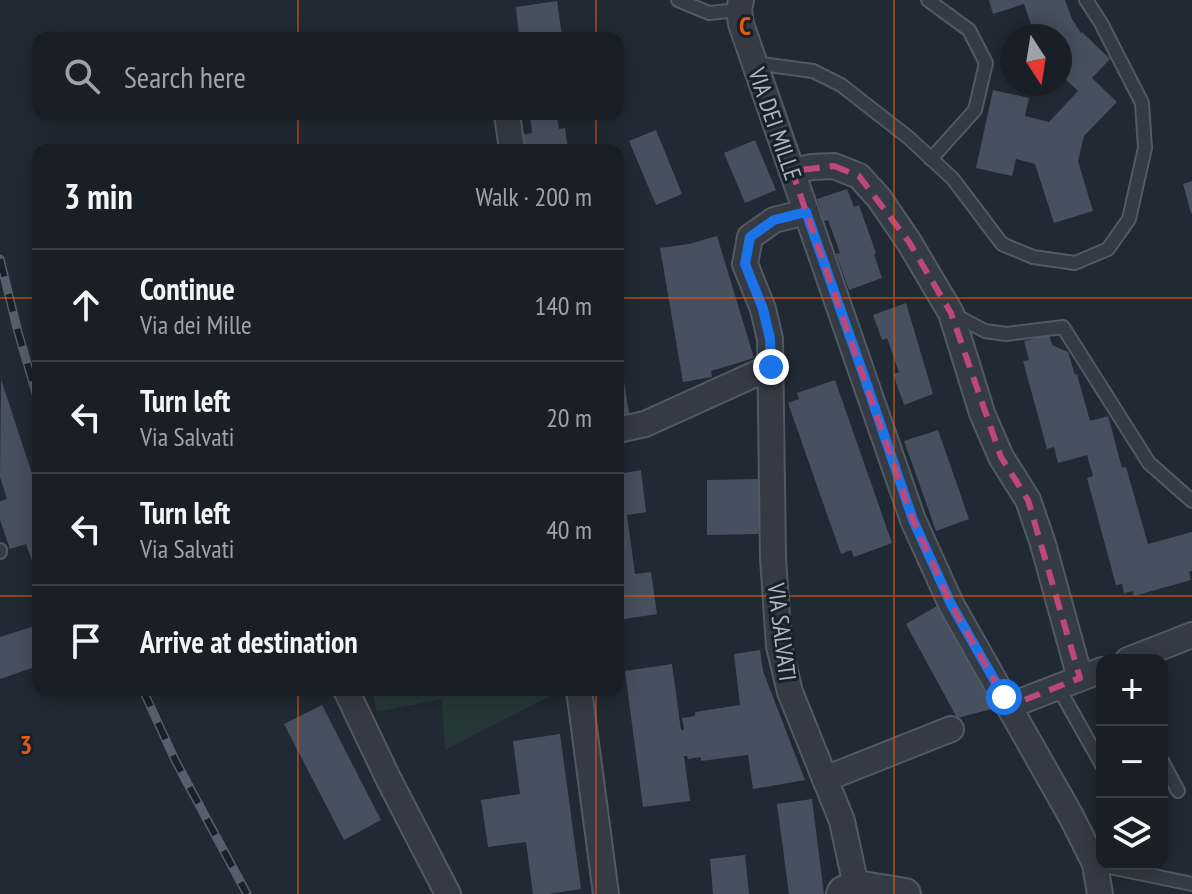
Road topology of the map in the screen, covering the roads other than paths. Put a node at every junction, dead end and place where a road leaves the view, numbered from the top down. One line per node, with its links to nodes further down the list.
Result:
1 (678, 0): 4 (lane, VIA DEI MILLE)
2 (928, 0): 8 (lane)
3 (1086, 0): 8 (lane)
4 (740, 5): 5 (street, VIA DEI MILLE)
5 (754, 63): 8 (lane); 9 (street, VIA DEI MILLE)
6 (508, 120): 7 (street)
7 (511, 144)
8 (931, 159)
9 (792, 171): 10 (street, VIA DEI MILLE); 11 (street)
10 (806, 212): 12 (street, VIA SALVATI); 20 (street, VIA DEI MILLE)
11 (951, 313): 14 (lane); 17 (street)
12 (771, 367): 13 (street); 24 (street, VIA SALVATI)
13 (624, 429)
14 (1192, 501)
15 (1192, 635): 16 (street)
16 (1143, 654)
17 (1080, 678): 20 (street); 22 (lane)
18 (349, 696): 29 (street)
19 (580, 696): 30 (street)
20 (1009, 706): 26 (street, VIA DEI MILLE)
21 (951, 729): 24 (street)
22 (1096, 741)
23 (1168, 772): 25 (lane)
24 (825, 779): 28 (street, VIA SALVATI)
25 (1178, 791)
26 (1095, 864): 27 (lane); 32 (street, VIA DEI MILLE)
27 (1192, 884)
28 (851, 891): 31 (street)
29 (448, 894)
30 (606, 894)
31 (905, 894)
32 (1100, 894)

